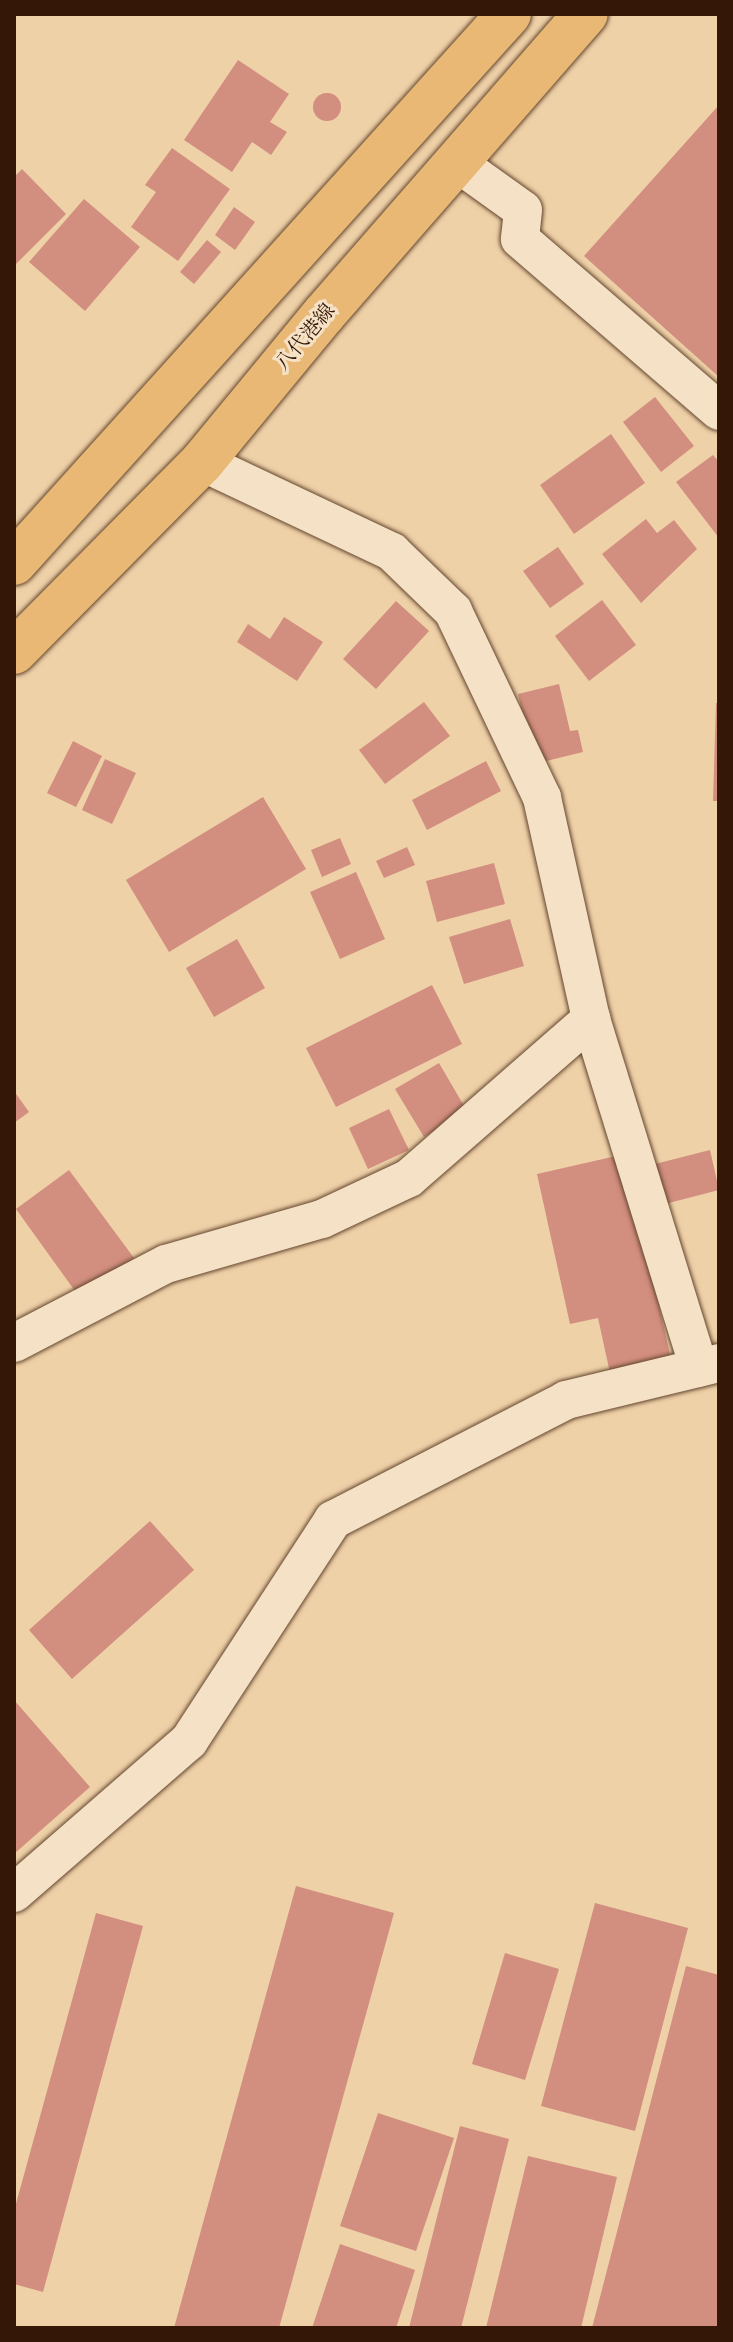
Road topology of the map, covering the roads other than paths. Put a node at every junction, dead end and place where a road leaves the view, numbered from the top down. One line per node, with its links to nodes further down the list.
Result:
1 (509, 14): 6 (main road)
2 (586, 14): 3 (main road, 八代港線)
3 (456, 162): 4 (street); 5 (main road, 八代港線)
4 (719, 411)
5 (202, 462): 7 (main road, 八代港線); 8 (street)
6 (14, 563)
7 (14, 652)
8 (591, 1019): 9 (street); 10 (street)
9 (14, 1343)
10 (709, 1365): 11 (street)
11 (14, 1893)

